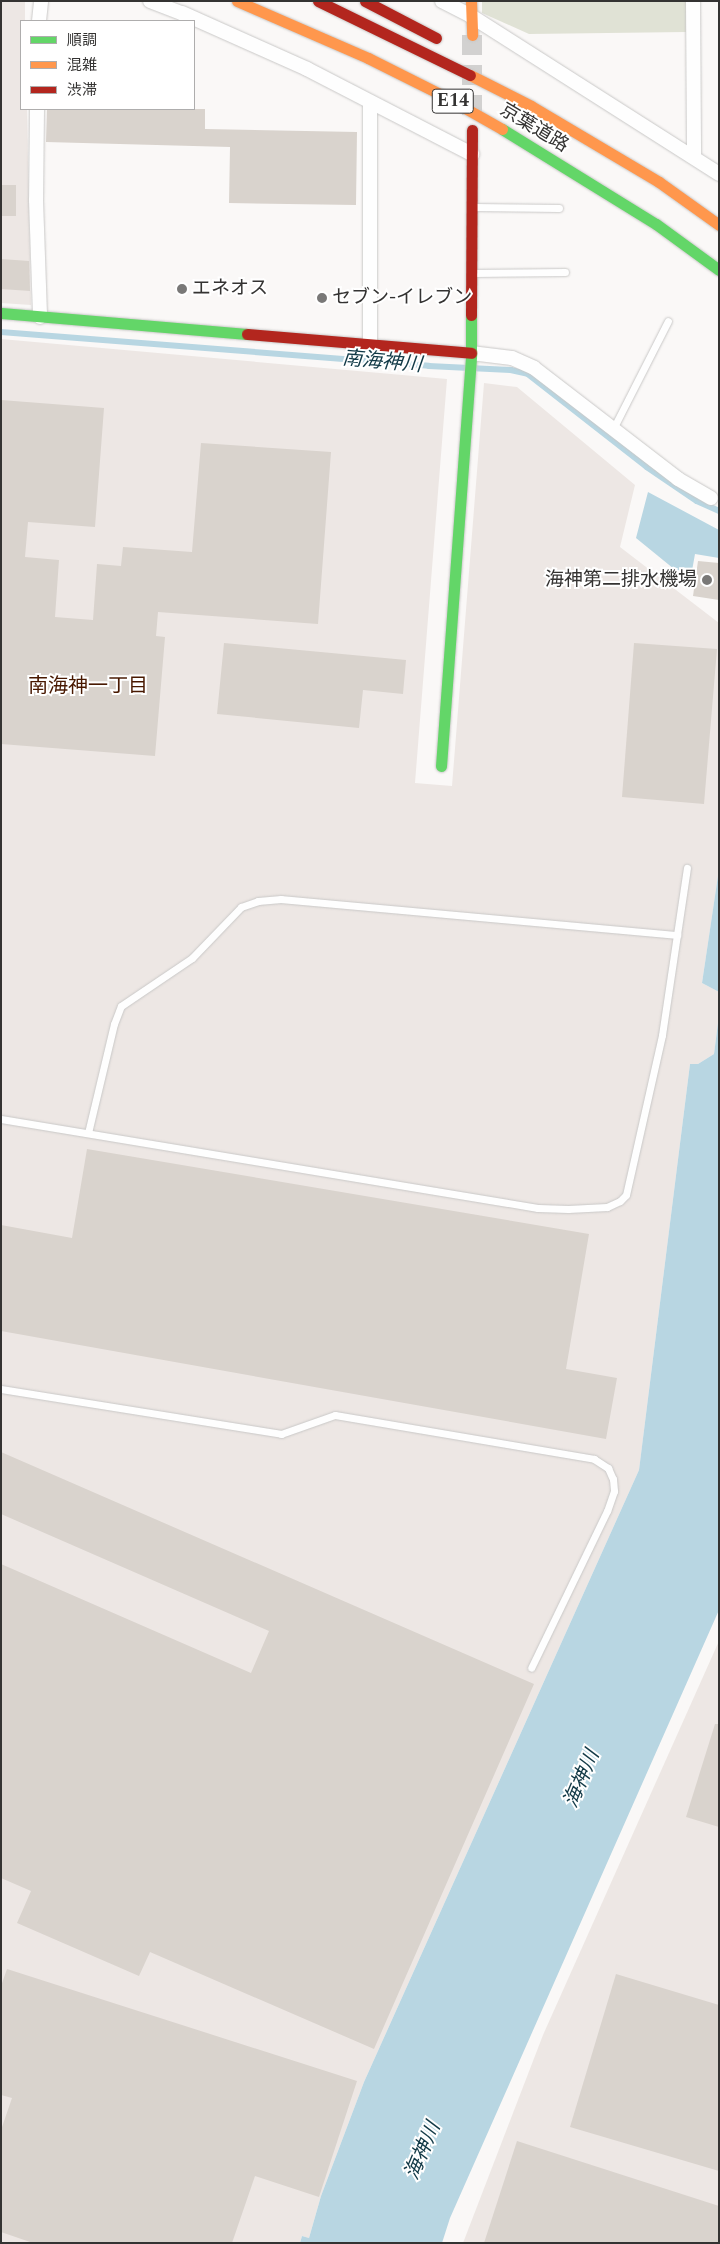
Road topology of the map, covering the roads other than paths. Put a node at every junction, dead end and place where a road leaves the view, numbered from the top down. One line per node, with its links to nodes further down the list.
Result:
1 (41, 1): 10 (street)
2 (150, 1): 11 (street)
3 (237, 1): 26 (main road, 京葉道路 / E14)
4 (318, 1): 22 (main road, 京葉道路 / E14)
5 (365, 1): 14 (main road)
6 (442, 1): 9 (street)
7 (470, 1): 9 (main road)
8 (693, 1): 20 (street)
9 (470, 16): 13 (main road); 20 (street)
10 (40, 20)
11 (195, 20)
12 (195, 20): 15 (street)
13 (472, 35)
14 (446, 43)
15 (370, 102): 19 (street); 32 (street)
16 (37, 110): 30 (street)
17 (472, 130): 19 (main road)
18 (626, 148): 22 (main road)
19 (472, 154): 23 (main road)
20 (694, 157): 21 (street)
21 (719, 174)
22 (660, 182): 25 (main road, 京葉道路 / E14)
23 (472, 207): 24 (lane); 28 (main road)
24 (559, 208)
25 (719, 225)
26 (719, 270)
27 (565, 272): 28 (lane)
28 (472, 273): 33 (main road)
29 (1, 313): 30 (main road)
30 (40, 317): 32 (main road)
31 (668, 321): 34 (lane)
32 (370, 344): 33 (main road)
33 (471, 353): 34 (street); 36 (main road)
34 (613, 429): 35 (street)
35 (711, 498)
36 (441, 766)
37 (687, 868): 38 (lane)
38 (677, 935): 40 (lane); 40 (lane)
39 (1, 1119): 40 (lane)
40 (88, 1134)
41 (1, 1388): 42 (lane)
42 (531, 1668)

